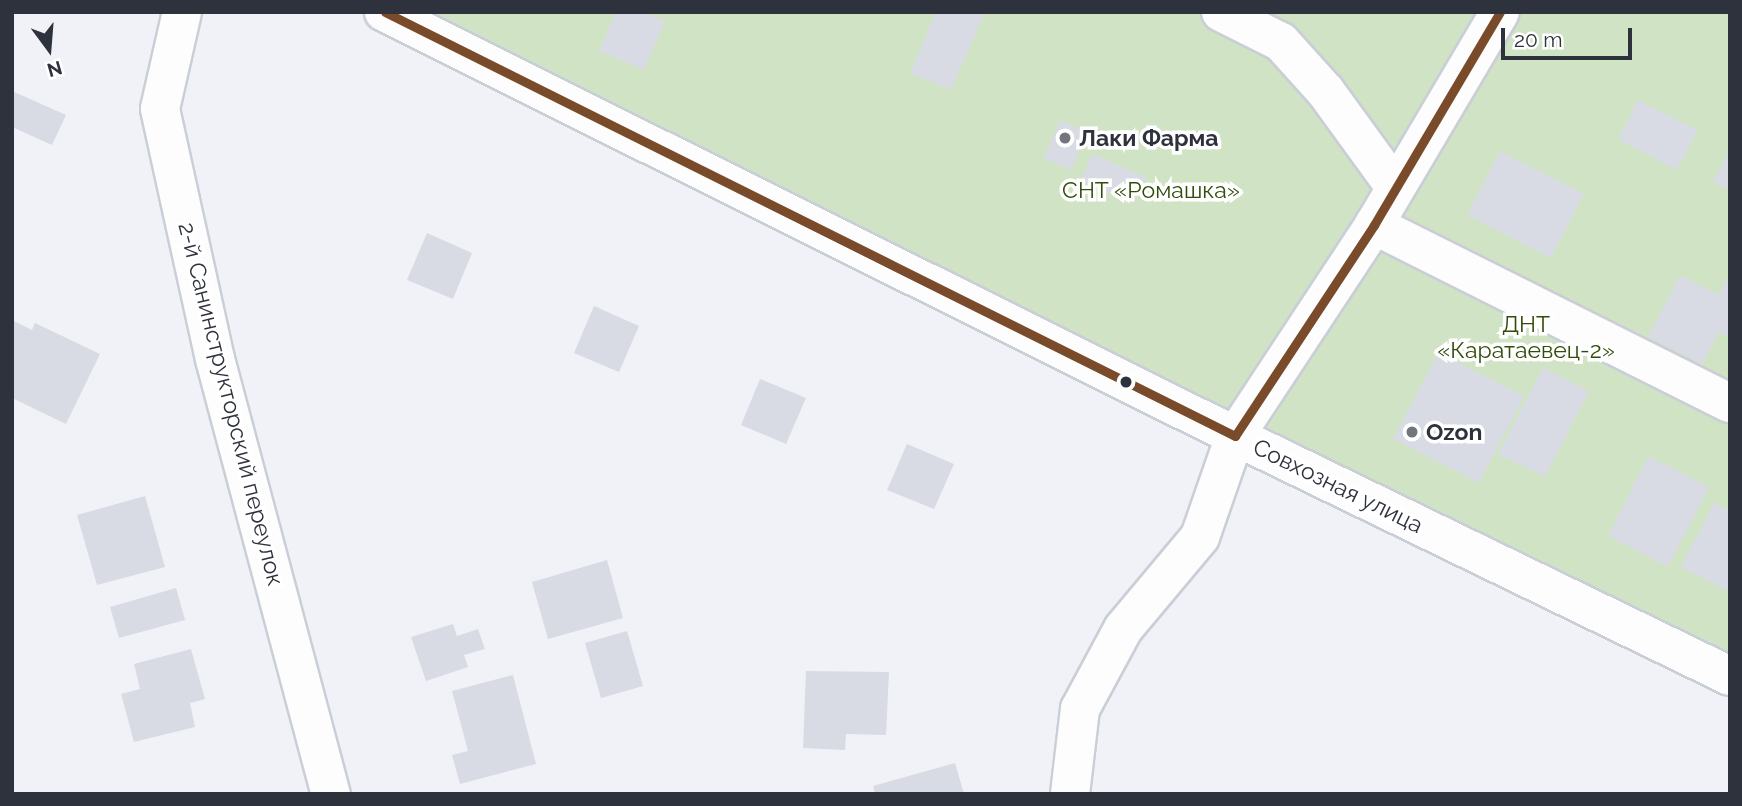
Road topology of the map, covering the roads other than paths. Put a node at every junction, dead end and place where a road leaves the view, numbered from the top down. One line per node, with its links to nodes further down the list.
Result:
1 (182, 12): 10 (street, 2-й Санинструкторский переулок)
2 (384, 12): 8 (street, Совхозная улица)
3 (1222, 12): 5 (street)
4 (1500, 12): 5 (street)
5 (1395, 187): 6 (street)
6 (1374, 225): 7 (street); 8 (street)
7 (1730, 403)
8 (1236, 436): 9 (street, Совхозная улица); 11 (street)
9 (1730, 676)
10 (331, 794)
11 (1070, 794)

